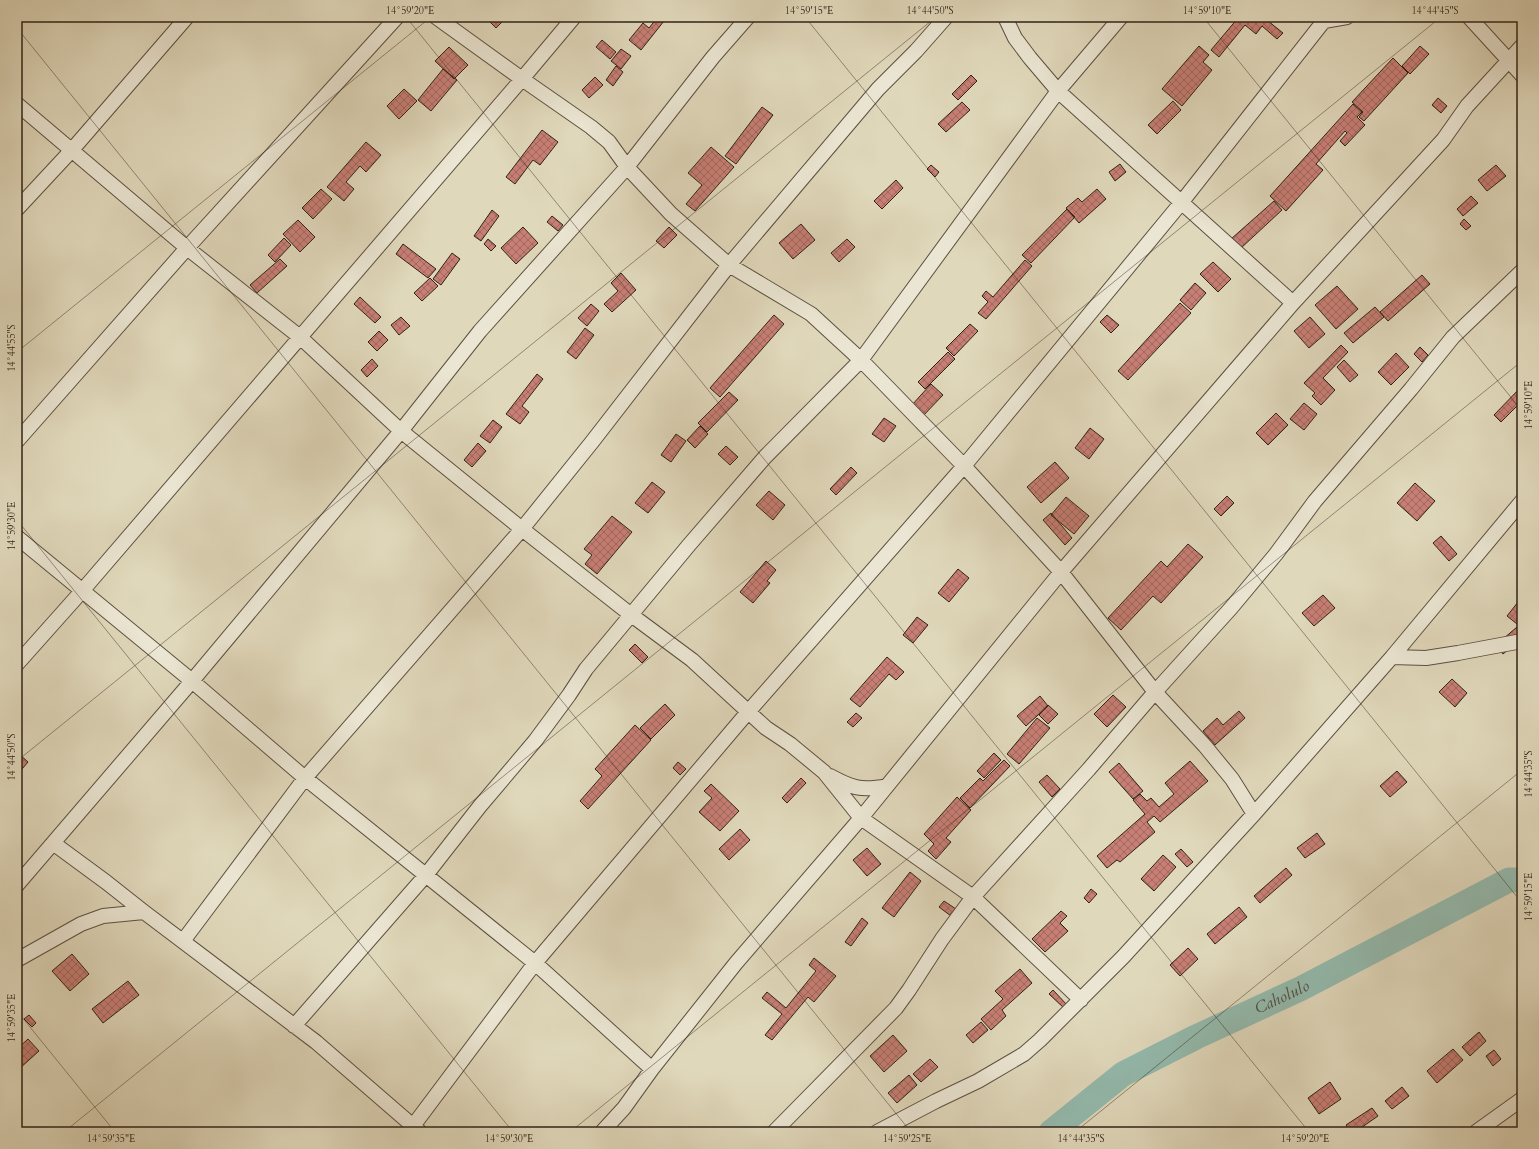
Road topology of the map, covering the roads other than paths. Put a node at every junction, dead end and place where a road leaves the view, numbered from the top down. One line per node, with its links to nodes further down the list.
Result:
1 (188, 17): 18 (street)
2 (397, 17): 22 (street)
3 (436, 17): 15 (street)
4 (574, 17): 15 (street)
5 (748, 17): 19 (street)
6 (946, 17): 23 (street)
7 (1005, 17): 16 (street)
8 (1121, 17): 16 (street)
9 (1347, 17): 11 (street)
10 (1469, 17): 13 (street)
11 (1326, 19): 20 (street)
12 (1522, 46): 13 (street)
13 (1507, 60): 14 (street); 25 (street)
14 (1522, 75)
15 (522, 80): 19 (street); 26 (street)
16 (1058, 91): 20 (street); 27 (street)
17 (17, 104): 18 (street)
18 (71, 151): 21 (street); 22 (street)
19 (627, 167): 23 (street); 28 (street)
20 (1181, 203): 25 (street); 30 (street)
21 (17, 209)
22 (187, 248): 26 (street); 29 (street)
23 (729, 264): 27 (street); 32 (street)
24 (1522, 270): 41 (street)
25 (1292, 303): 34 (street)
26 (300, 337): 28 (street); 35 (street)
27 (861, 360): 30 (street); 36 (street)
28 (401, 431): 32 (street); 40 (street)
29 (17, 441)
30 (964, 466): 34 (street); 42 (street)
31 (1522, 501): 38 (street)
32 (522, 529): 36 (street); 44 (street)
33 (17, 537): 35 (street)
34 (1061, 572): 41 (street); 45 (street)
35 (82, 591): 39 (street); 40 (street)
36 (630, 614): 42 (street); 49 (street)
37 (1522, 641): 38 (street)
38 (1392, 657): 46 (street)
39 (17, 664)
40 (192, 680): 44 (street); 48 (street)
41 (1155, 692): 46 (street); 51 (street)
42 (748, 712): 43 (street); 55 (street)
43 (824, 772): 45 (street); 47 (street)
44 (305, 778): 49 (street); 53 (street)
45 (886, 786): 47 (street)
46 (1254, 814): 56 (street)
47 (861, 818): 51 (street); 58 (street)
48 (53, 843): 50 (street); 52 (street)
49 (426, 875): 55 (street); 57 (street)
50 (17, 885)
51 (973, 897): 56 (street); 62 (street)
52 (144, 912): 53 (street); 54 (street)
53 (183, 941): 57 (street)
54 (17, 960)
55 (535, 963): 58 (street); 60 (street)
56 (1081, 1000): 63 (street)
57 (294, 1026): 60 (street)
58 (652, 1069): 61 (street)
59 (1522, 1099): 64 (street)
60 (416, 1129)
61 (602, 1132)
62 (774, 1132)
63 (877, 1132)
64 (1476, 1132)

